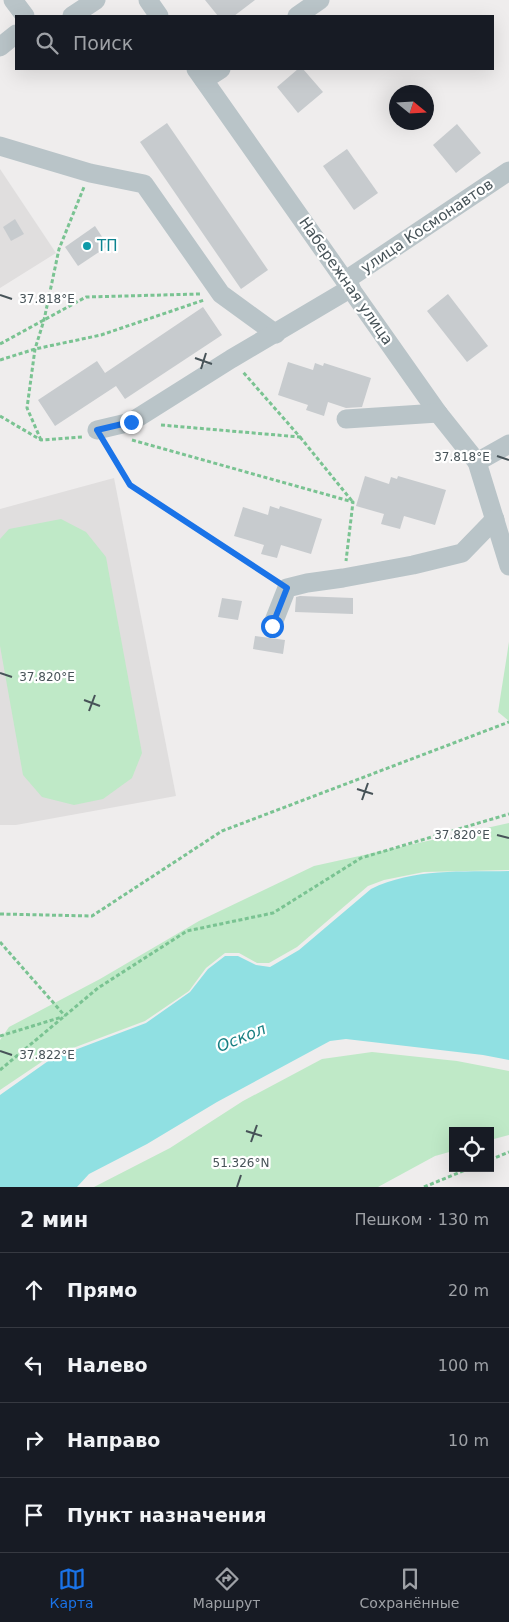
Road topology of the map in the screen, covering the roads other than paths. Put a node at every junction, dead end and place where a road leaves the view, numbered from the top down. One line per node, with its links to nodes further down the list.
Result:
1 (13, 0): 5 (street)
2 (96, 0): 6 (street)
3 (148, 0): 7 (street)
4 (320, 0): 8 (street)
5 (24, 15)
6 (74, 15)
7 (158, 15)
8 (298, 15)
9 (15, 35): 10 (street)
10 (0, 47)
11 (217, 70): 12 (street)
12 (200, 74): 15 (street, Набережная улица)
13 (0, 146): 16 (street)
14 (509, 171): 15 (street, улица Космонавтов)
15 (348, 284): 16 (street, улица Космонавтов); 17 (street, Набережная улица)
16 (276, 334): 19 (street, улица Космонавтов)
17 (438, 413): 18 (street); 21 (street, Набережная улица)
18 (346, 419)
19 (97, 430)
20 (509, 444): 21 (street)
21 (477, 462): 22 (street)
22 (496, 519): 23 (street); 24 (street)
23 (509, 566)
24 (272, 626)

